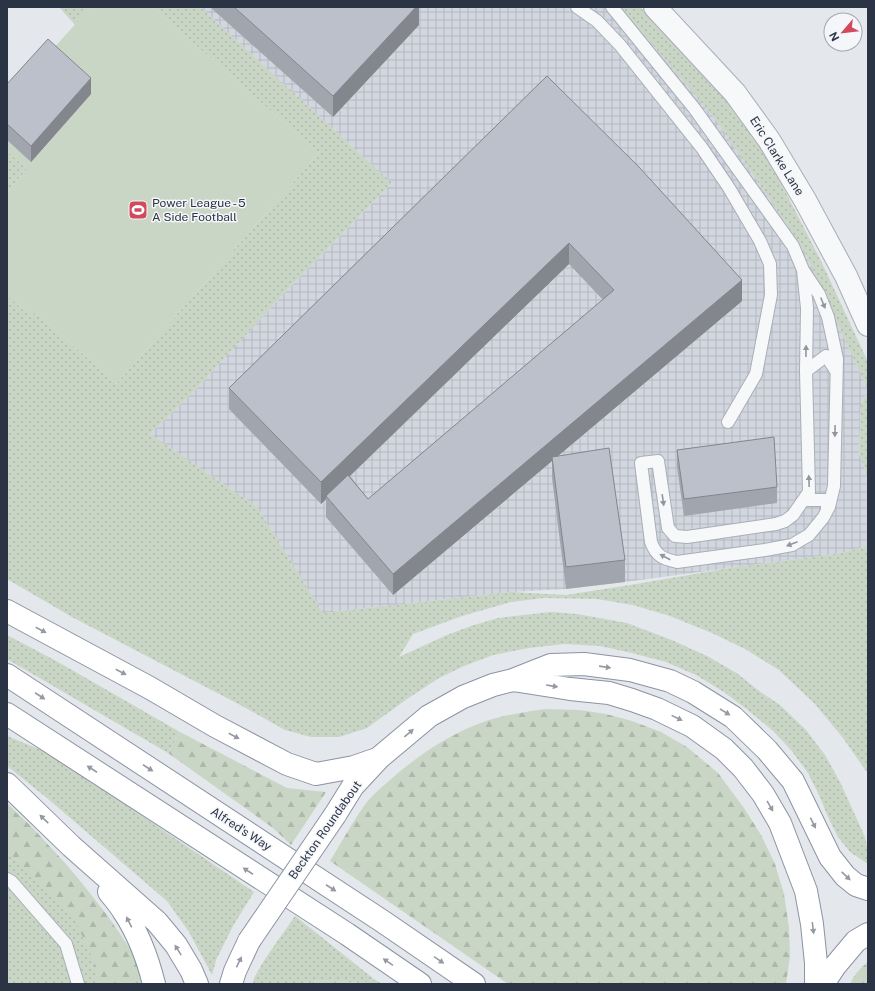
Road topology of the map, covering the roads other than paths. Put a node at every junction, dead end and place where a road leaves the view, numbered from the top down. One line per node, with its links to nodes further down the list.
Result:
1 (577, 7): 8 (lane)
2 (612, 7): 4 (lane)
3 (655, 7): 5 (street, Eric Clarke Lane)
4 (802, 270): 6 (lane, one-way to 4); 7 (lane, one-way to 7)
5 (868, 325)
6 (806, 371): 7 (lane); 9 (lane, one-way to 6)
7 (836, 371): 10 (lane, one-way to 10)
8 (728, 422)
9 (804, 500): 10 (lane); 10 (lane, one-way to 9)
10 (826, 512)
11 (7, 611): 15 (highway, one-way to 15)
12 (7, 675): 26 (highway, Alfred's Way, one-way to 26)
13 (513, 680): 15 (highway, Beckton Roundabout, one-way to 13); 19 (highway, one-way to 19); 27 (highway, Beckton Roundabout, one-way to 27)
14 (7, 714): 25 (highway, one-way to 14)
15 (379, 758): 24 (highway, Beckton Roundabout, one-way to 15, bridge)
16 (7, 784): 17 (highway, one-way to 16)
17 (71, 846): 22 (highway, one-way to 17); 23 (highway, one-way to 17)
18 (7, 879): 21 (lane)
19 (868, 889)
20 (868, 934): 28 (highway)
21 (78, 984)
22 (154, 984)
23 (197, 984)
24 (231, 984)
25 (420, 984)
26 (474, 984)
27 (816, 984)
28 (823, 984)

